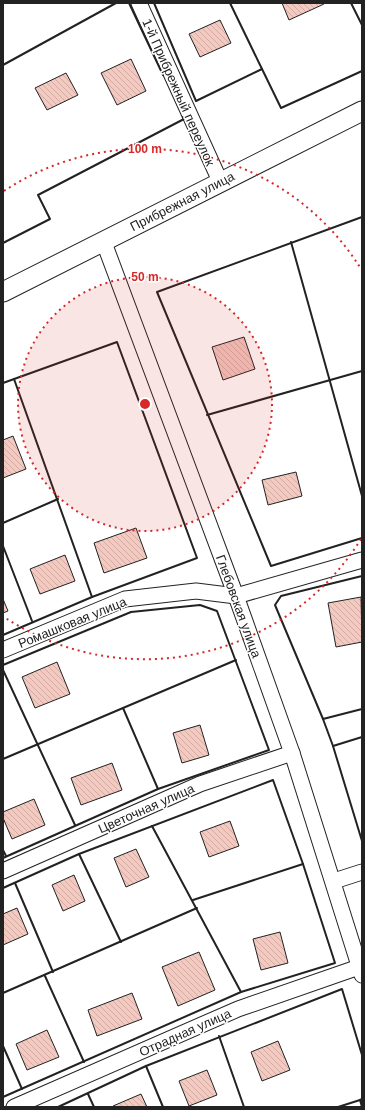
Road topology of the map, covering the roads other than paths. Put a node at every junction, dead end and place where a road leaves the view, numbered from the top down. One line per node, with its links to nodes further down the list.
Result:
1 (139, 3): 3 (street, 1-й Прибрежный переулок)
2 (362, 111): 3 (street, Прибрежная улица)
3 (220, 182): 4 (street, Прибрежная улица)
4 (104, 240): 5 (street, Прибрежная улица); 7 (street, Глебовская улица)
5 (3, 292)
6 (362, 560): 7 (street)
7 (236, 596): 8 (street, Ромашковая улица); 9 (street, Глебовская улица)
8 (3, 650)
9 (292, 753): 10 (street, Цветочная улица); 12 (street, Глебовская улица)
10 (3, 870)
11 (362, 872): 12 (street)
12 (334, 881): 13 (street, Глебовская улица)
13 (361, 971): 14 (street, Отрадная улица)
14 (14, 1107)

